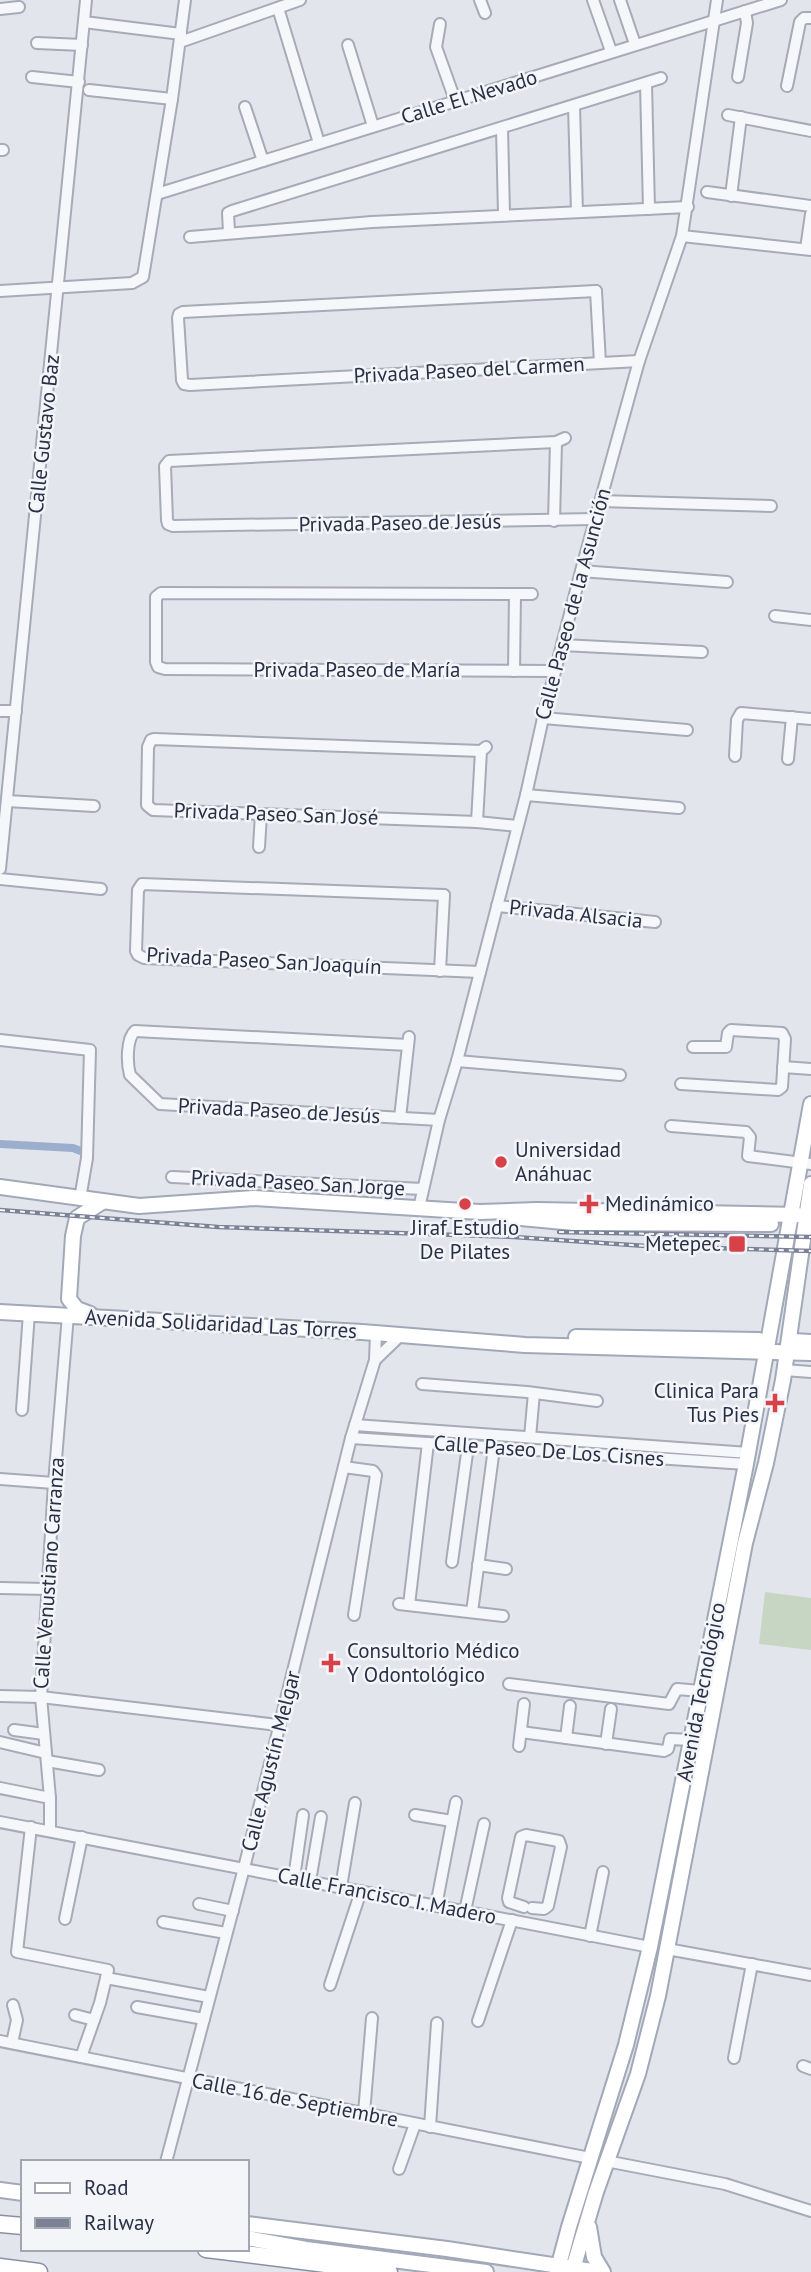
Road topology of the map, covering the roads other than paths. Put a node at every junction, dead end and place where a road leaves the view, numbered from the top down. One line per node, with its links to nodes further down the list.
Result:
1 (86, 0): 16 (street, Calle Gustavo Baz)
2 (185, 0): 18 (street)
3 (300, 0): 10 (street)
4 (480, 0): 13 (street)
5 (593, 0): 23 (street)
6 (620, 0): 20 (street)
7 (717, 0): 15 (street, Calle Paseo de la Asunción)
8 (781, 0): 12 (street, Calle El Nevado)
9 (19, 7): 11 (street)
10 (278, 8): 18 (street); 40 (street)
11 (0, 9)
12 (741, 12): 15 (street, Calle El Nevado); 25 (street)
13 (485, 13)
14 (811, 18): 29 (street)
15 (714, 20): 20 (street, Calle El Nevado); 46 (street, Calle Paseo de la Asunción)
16 (84, 22): 18 (street); 21 (street, Calle Gustavo Baz)
17 (440, 24): 32 (street)
18 (180, 38): 31 (street)
19 (37, 43): 21 (street)
20 (635, 44): 23 (street, Calle El Nevado)
21 (82, 45): 27 (street, Calle Gustavo Baz)
22 (348, 45): 37 (street)
23 (611, 51): 32 (street, Calle El Nevado)
24 (32, 77): 27 (street)
25 (738, 77)
26 (661, 78): 28 (street)
27 (79, 82): 55 (street, Calle Gustavo Baz)
28 (646, 84): 33 (street); 47 (street)
29 (787, 86)
30 (89, 90): 31 (street)
31 (172, 99): 43 (street)
32 (455, 100): 37 (street, Calle El Nevado)
33 (574, 106): 38 (street); 48 (street)
34 (245, 107): 41 (street)
35 (728, 115): 36 (street)
36 (741, 117): 39 (street); 44 (street)
37 (373, 126): 40 (street, Calle El Nevado)
38 (502, 128): 50 (street); 51 (street)
39 (811, 131)
40 (319, 143): 41 (street, Calle El Nevado)
41 (263, 161): 43 (street, Calle El Nevado)
42 (707, 192): 44 (street)
43 (157, 194): 55 (street)
44 (731, 196): 45 (street)
45 (811, 206)
46 (688, 207): 47 (street); 52 (street, Calle Paseo de la Asunción)
47 (649, 209): 48 (street)
48 (577, 212): 50 (street)
49 (811, 214): 54 (street)
50 (504, 215): 51 (street)
51 (229, 232): 53 (street)
52 (682, 236): 54 (street); 57 (street, Calle Paseo de la Asunción)
53 (190, 237)
54 (808, 250)
55 (58, 287): 56 (street); 74 (street, Calle Gustavo Baz)
56 (0, 290)
57 (639, 361): 58 (street); 59 (street, Calle Paseo de la Asunción)
58 (600, 363): 58 (street, Privada Paseo del Carmen)
59 (600, 501): 60 (street); 62 (street, Calle Paseo de la Asunción)
60 (771, 506)
61 (557, 521): 61 (street, Privada Paseo de Jesús); 62 (street, Privada Paseo de Jesús)
62 (594, 524): 63 (street, Calle Paseo de la Asunción)
63 (581, 571): 64 (street); 69 (street, Calle Paseo de la Asunción)
64 (727, 582)
65 (515, 594): 66 (street); 71 (street); 71 (street, Privada Paseo de María)
66 (532, 594)
67 (775, 616): 68 (street)
68 (811, 620)
69 (562, 645): 70 (street); 72 (street, Calle Paseo de la Asunción)
70 (702, 652)
71 (514, 671): 72 (street, Privada Paseo de María)
72 (555, 671): 76 (street, Calle Paseo de la Asunción)
73 (0, 710): 74 (street)
74 (16, 711): 82 (street, Calle Gustavo Baz)
75 (792, 717): 77 (street); 79 (street); 80 (street)
76 (542, 718): 78 (street); 81 (street, Calle Paseo de la Asunción)
77 (811, 719)
78 (687, 730)
79 (735, 756)
80 (788, 759)
81 (526, 795): 84 (street); 87 (street, Calle Paseo de la Asunción)
82 (7, 801): 83 (street); 89 (street, Calle Gustavo Baz)
83 (94, 806)
84 (679, 808)
85 (261, 814): 86 (street, Privada Paseo San José); 86 (street, Privada Paseo San José); 88 (street)
86 (477, 822): 87 (street, Privada Paseo San José)
87 (517, 826): 92 (street, Calle Paseo de la Asunción)
88 (259, 847)
89 (0, 869)
90 (0, 879): 91 (street)
91 (101, 889)
92 (497, 906): 93 (street, Privada Alsacia); 95 (street, Calle Paseo de la Asunción)
93 (655, 922)
94 (440, 971): 94 (street, Privada Paseo San Joaquín); 95 (street, Privada Paseo San Joaquín)
95 (480, 972): 98 (street, Calle Paseo de la Asunción)
96 (0, 1040): 112 (street)
97 (693, 1047): 99 (street)
98 (457, 1061): 101 (street); 105 (street, Calle Paseo de la Asunción)
99 (783, 1067): 100 (street); 102 (street)
100 (811, 1069)
101 (620, 1074)
102 (681, 1084)
103 (811, 1104): 107 (main road, Avenida Tecnológico)
104 (400, 1118): 104 (street, Privada Paseo de Jesús); 105 (street, Privada Paseo de Jesús)
105 (439, 1121): 111 (street, Calle Paseo de la Asunción)
106 (670, 1126): 107 (street)
107 (806, 1163): 116 (main road, Avenida Tecnológico)
108 (172, 1177): 111 (street, Privada Paseo San Jorge)
109 (811, 1184): 117 (main road, Avenida Tecnológico)
110 (0, 1187): 112 (main road)
111 (423, 1189): 114 (street, Calle Paseo de la Asunción)
112 (80, 1199): 113 (main road)
113 (102, 1202): 114 (main road); 122 (main road)
114 (419, 1208): 115 (main road)
115 (480, 1212): 116 (main road); 118 (main road)
116 (790, 1214): 117 (main road); 126 (main road, Avenida Tecnológico)
117 (808, 1215): 127 (main road, Avenida Tecnológico)
118 (771, 1224)
119 (0, 1312): 120 (main road, Avenida Solidaridad Las Torres)
120 (29, 1313): 121 (main road, Avenida Solidaridad Las Torres); 136 (street)
121 (68, 1315): 122 (main road, Avenida Solidaridad Las Torres); 147 (street, Calle Venustiano Carranza)
122 (102, 1317): 123 (main road, Avenida Solidaridad Las Torres)
123 (376, 1333): 124 (main road, Avenida Solidaridad Las Torres); 129 (street, Calle Agustín Melgar)
124 (400, 1336): 126 (main road, Avenida Solidaridad Las Torres); 129 (street)
125 (811, 1342): 127 (main road, Avenida Solidaridad Las Torres)
126 (763, 1345): 127 (main road, Avenida Solidaridad Las Torres); 131 (main road, Avenida Tecnológico)
127 (790, 1347): 128 (main road, Avenida Solidaridad Las Torres); 132 (main road, Avenida Tecnológico)
128 (811, 1353)
129 (374, 1360): 137 (street, Calle Agustín Melgar)
130 (811, 1372): 132 (street)
131 (762, 1375): 132 (main road); 144 (main road, Avenida Tecnológico)
132 (783, 1375): 149 (main road, Avenida Tecnológico)
133 (422, 1384): 134 (street)
134 (534, 1393): 135 (street); 138 (street)
135 (597, 1401)
136 (22, 1409)
137 (355, 1425): 138 (street, Calle Paseo De Los Cisnes); 139 (street, Calle Agustín Melgar)
138 (530, 1437): 143 (street, Calle Paseo De Los Cisnes)
139 (351, 1438): 140 (street, Calle Paseo De Los Cisnes); 145 (street, Calle Agustín Melgar)
140 (428, 1443): 141 (street, Calle Paseo De Los Cisnes); 155 (street)
141 (468, 1446): 142 (street, Calle Paseo De Los Cisnes); 150 (street)
142 (494, 1448): 143 (street, Calle Paseo De Los Cisnes); 151 (street)
143 (701, 1455): 144 (street, Calle Paseo De Los Cisnes)
144 (747, 1459): 148 (main road, Avenida Tecnológico)
145 (344, 1467): 156 (street); 165 (street, Calle Agustín Melgar)
146 (0, 1479): 147 (street)
147 (54, 1483): 154 (street, Calle Venustiano Carranza)
148 (739, 1500): 149 (main road); 159 (main road, Avenida Tecnológico)
149 (755, 1503): 190 (main road, Avenida Tecnológico)
150 (452, 1562)
151 (478, 1566): 152 (street); 155 (street)
152 (506, 1569)
153 (0, 1588): 154 (street)
154 (47, 1589): 161 (street, Calle Venustiano Carranza)
155 (472, 1612): 157 (street)
156 (354, 1615)
157 (503, 1616)
158 (509, 1684): 159 (street)
159 (701, 1691): 170 (main road, Avenida Tecnológico)
160 (0, 1696): 161 (street)
161 (41, 1697): 165 (street); 168 (street, Calle Venustiano Carranza)
162 (524, 1704): 167 (street)
163 (570, 1706): 169 (street)
164 (611, 1709): 172 (street)
165 (278, 1725): 191 (street, Calle Agustín Melgar)
166 (13, 1730): 168 (street)
167 (521, 1732): 169 (street); 173 (street)
168 (44, 1734): 174 (street, Calle Venustiano Carranza)
169 (566, 1738): 172 (street)
170 (692, 1740): 172 (street); 189 (main road, Avenida Tecnológico)
171 (0, 1742): 174 (street)
172 (606, 1744)
173 (519, 1746)
174 (47, 1757): 175 (street); 177 (street, Calle Venustiano Carranza)
175 (99, 1770)
176 (0, 1788): 177 (street)
177 (50, 1798): 187 (street, Calle Venustiano Carranza)
178 (456, 1802): 183 (street)
179 (355, 1803): 195 (street)
180 (303, 1815): 193 (street)
181 (415, 1815): 183 (street)
182 (321, 1817): 194 (street)
183 (452, 1821): 198 (street)
184 (484, 1824): 200 (street)
185 (0, 1826): 186 (street, Calle Francisco I. Madero)
186 (31, 1827): 187 (street, Calle Francisco I. Madero); 210 (street)
187 (50, 1830): 188 (street, Calle Francisco I. Madero)
188 (82, 1837): 191 (street, Calle Francisco I. Madero); 202 (street)
189 (673, 1838): 190 (main road); 206 (main road, Avenida Tecnológico)
190 (688, 1840): 207 (main road, Avenida Tecnológico)
191 (244, 1868): 193 (street, Calle Francisco I. Madero); 199 (street, Calle Agustín Melgar)
192 (603, 1872): 205 (street)
193 (295, 1878): 194 (street, Calle Francisco I. Madero)
194 (310, 1881): 195 (street, Calle Francisco I. Madero)
195 (341, 1887): 196 (street, Calle Francisco I. Madero)
196 (361, 1891): 198 (street, Calle Francisco I. Madero); 211 (street)
197 (199, 1904): 199 (street)
198 (436, 1906): 200 (street, Calle Francisco I. Madero)
199 (233, 1910): 204 (street, Calle Agustín Melgar)
200 (465, 1911): 201 (street, Calle Francisco I. Madero)
201 (523, 1914): 201 (street); 205 (street, Calle Francisco I. Madero); 219 (street)
202 (65, 1919)
203 (163, 1922): 204 (street)
204 (226, 1933): 212 (street, Calle Agustín Melgar)
205 (590, 1936): 206 (street, Calle Francisco I. Madero)
206 (650, 1947): 229 (main road, Avenida Tecnológico)
207 (667, 1949): 208 (street); 230 (main road, Avenida Tecnológico)
208 (752, 1964): 209 (street); 224 (street)
209 (811, 1975)
210 (106, 1978): 212 (street); 218 (street)
211 (330, 1985)
212 (209, 1997): 217 (street, Calle Agustín Melgar)
213 (13, 2005): 222 (street)
214 (137, 2007): 217 (street)
215 (75, 2014): 218 (street)
216 (372, 2018): 226 (street)
217 (204, 2019): 225 (street, Calle Agustín Melgar)
218 (94, 2020): 223 (street)
219 (478, 2021)
220 (437, 2023): 228 (street)
221 (0, 2041): 222 (street, Calle 16 de Septiembre)
222 (12, 2043): 223 (street, Calle 16 de Septiembre)
223 (81, 2057): 225 (street, Calle 16 de Septiembre)
224 (734, 2058)
225 (188, 2079): 226 (street, Calle 16 de Septiembre); 232 (street, Calle Agustín Melgar)
226 (363, 2113): 227 (street, Calle 16 de Septiembre)
227 (415, 2124): 228 (street, Calle 16 de Septiembre); 234 (street)
228 (430, 2127): 231 (street, Calle 16 de Septiembre)
229 (599, 2129): 230 (main road); 231 (main road, Avenida Tecnológico)
230 (616, 2134): 233 (main road, Avenida Tecnológico)
231 (590, 2158): 242 (main road, Avenida Tecnológico)
232 (167, 2160)
233 (606, 2161): 237 (street); 238 (main road, Avenida Tecnológico)
234 (399, 2169)
235 (0, 2190): 236 (main road)
236 (21, 2193)
237 (811, 2211)
238 (589, 2214): 248 (main road, Avenida Tecnológico); 252 (main road)
239 (0, 2224): 241 (highway)
240 (248, 2224): 245 (main road)
241 (21, 2227)
242 (569, 2227): 245 (main road); 247 (main road, Avenida Tecnológico)
243 (248, 2238): 251 (main road)
244 (222, 2251): 250 (highway)
245 (535, 2265): 247 (main road)
246 (0, 2267): 249 (highway)
247 (558, 2269): 248 (main road)
248 (573, 2270): 252 (main road)
249 (38, 2272)
250 (389, 2272)
251 (486, 2272)
252 (601, 2272)

